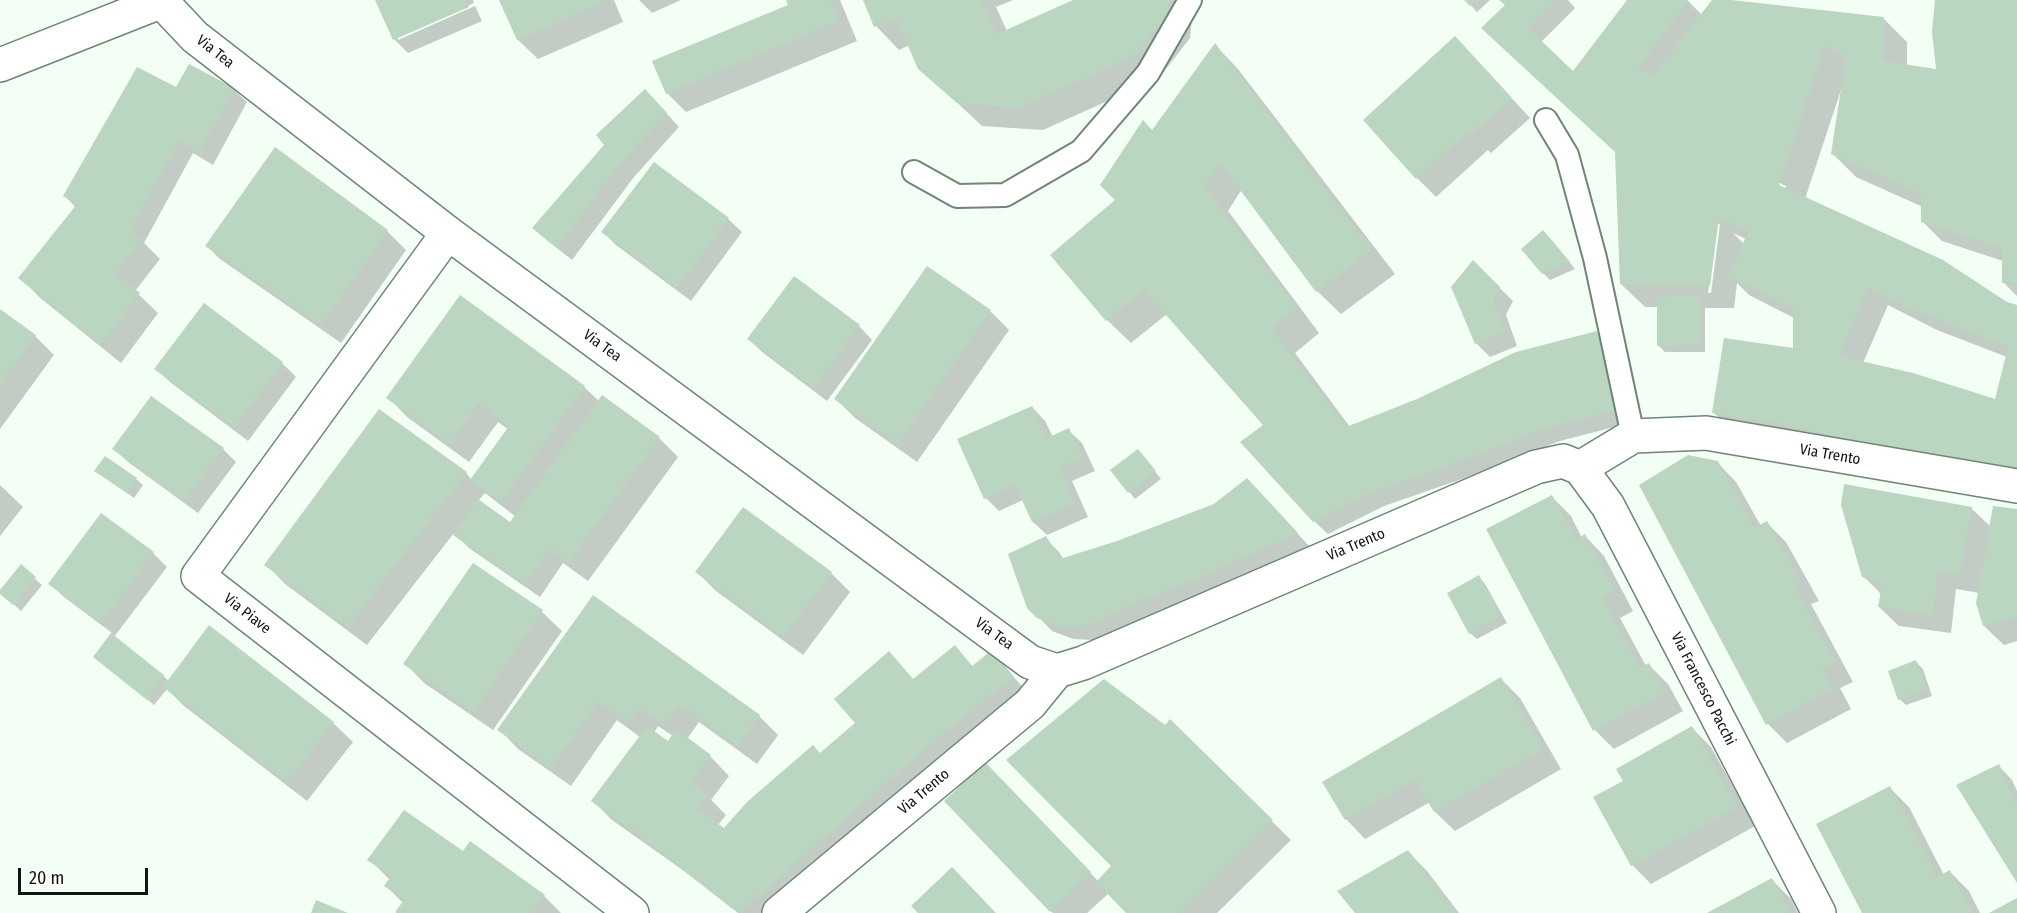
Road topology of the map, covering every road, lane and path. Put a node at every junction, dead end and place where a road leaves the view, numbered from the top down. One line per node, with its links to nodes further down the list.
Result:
1 (1190, 0): 5 (lane)
2 (162, 1): 3 (street); 6 (street, Via Tea)
3 (0, 65)
4 (1546, 120): 7 (lane)
5 (914, 172)
6 (448, 233): 10 (street, Via Tea); 11 (street, Via Piave)
7 (1633, 436): 8 (street, Via Trento); 9 (street, Via Trento)
8 (1580, 468): 10 (street, Via Trento); 13 (street, Via Francesco Pacchi)
9 (2017, 486)
10 (1057, 671): 12 (street, Via Trento)
11 (632, 913)
12 (779, 913)
13 (1820, 913)

